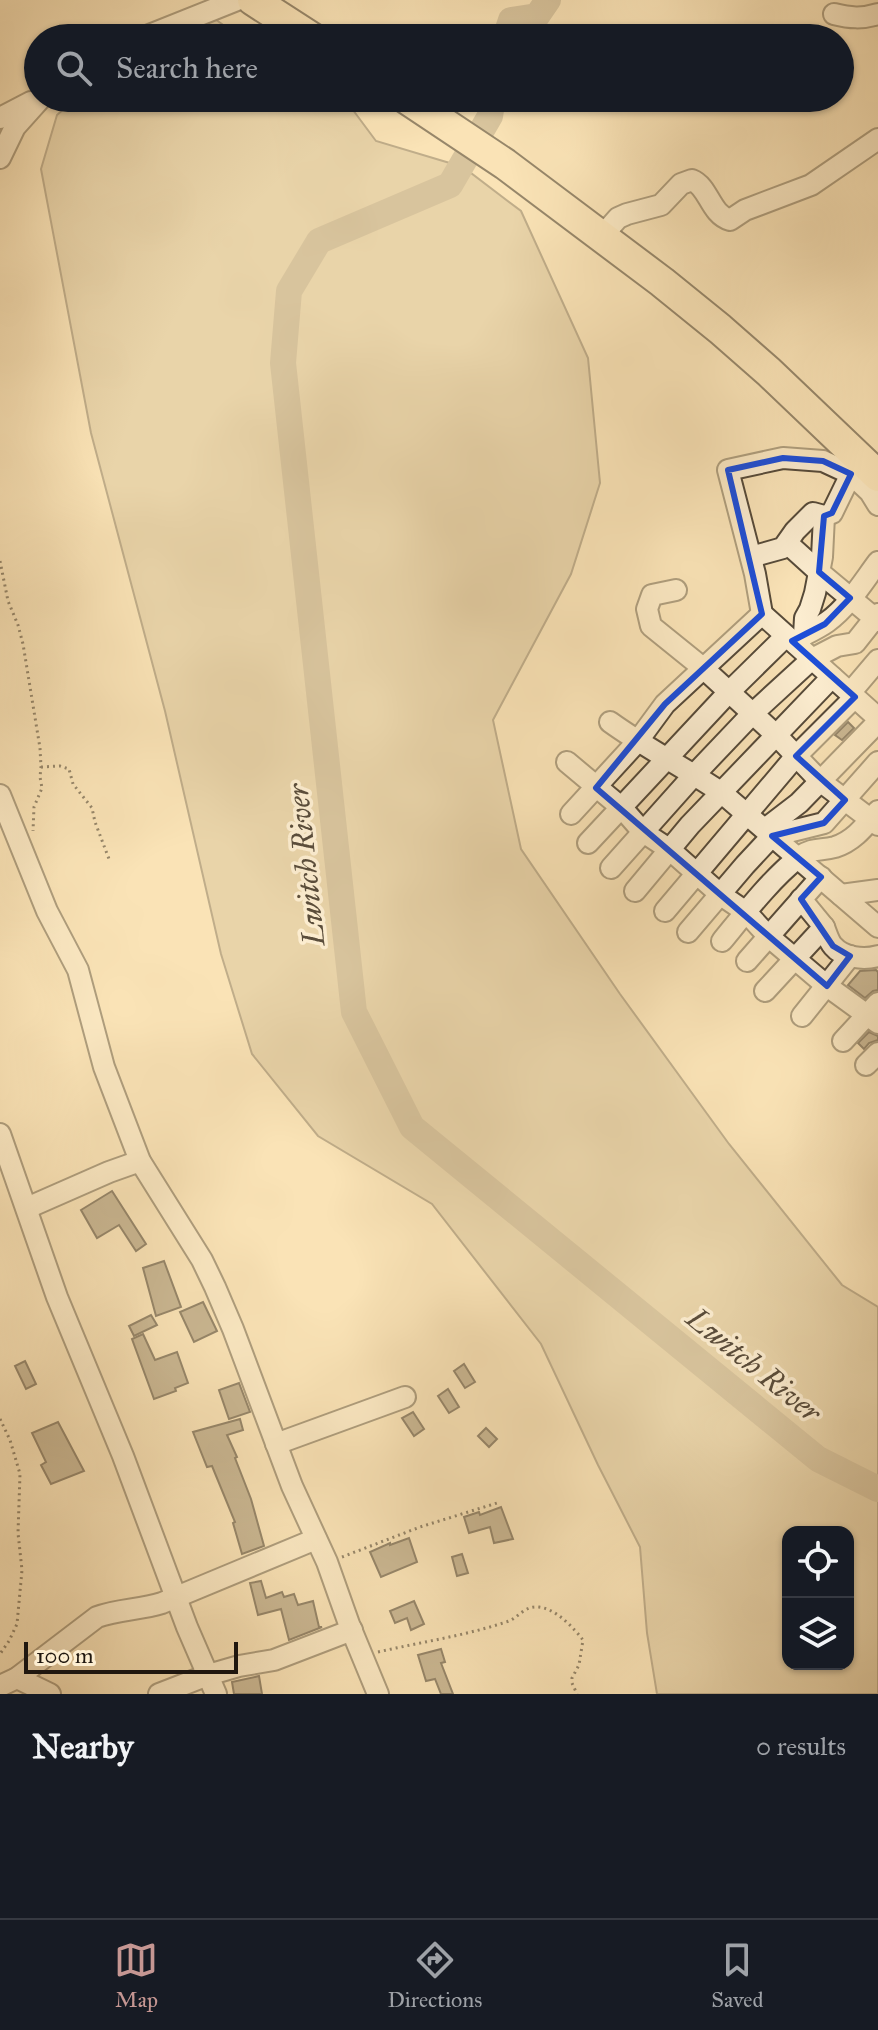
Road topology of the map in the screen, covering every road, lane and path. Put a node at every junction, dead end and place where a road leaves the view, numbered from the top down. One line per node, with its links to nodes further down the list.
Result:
1 (237, 0): 5 (street)
2 (253, 0): 6 (highway)
3 (834, 14): 4 (street)
4 (878, 14)
5 (177, 24)
6 (290, 24)
7 (24, 106): 10 (street)
8 (28, 112): 12 (street)
9 (427, 112): 13 (highway)
10 (0, 118)
11 (878, 139): 13 (street)
12 (0, 158)
13 (602, 236): 14 (highway)
14 (864, 471): 15 (street); 16 (street); 18 (street)
15 (878, 505)
16 (824, 516): 17 (street); 21 (street)
17 (787, 543): 18 (street); 21 (street)
18 (751, 557): 24 (street)
19 (0, 561): 42 (path)
20 (878, 562): 23 (street)
21 (819, 572): 23 (street); 26 (street)
22 (676, 590): 29 (street)
23 (850, 598): 25 (street); 26 (street)
24 (762, 614): 26 (street); 29 (street)
25 (877, 618): 27 (street)
26 (796, 638): 27 (street); 31 (street)
27 (812, 659): 30 (street); 33 (street)
28 (878, 660): 32 (street)
29 (703, 668): 31 (street); 37 (street)
30 (832, 677): 32 (street); 36 (street)
31 (728, 693): 33 (street); 39 (street)
32 (852, 695): 34 (street); 38 (street)
33 (752, 714): 36 (street); 43 (street)
34 (877, 716): 44 (street)
35 (610, 722): 37 (street)
36 (776, 735): 38 (street); 46 (street)
37 (637, 742): 39 (street); 45 (street)
38 (796, 756): 44 (street); 50 (street)
39 (666, 759): 43 (street); 49 (street)
40 (567, 762): 45 (street)
41 (878, 762): 48 (street)
42 (41, 767): 58 (path); 59 (path)
43 (694, 775): 46 (street); 53 (street)
44 (820, 781): 48 (street); 54 (street)
45 (596, 788): 49 (street); 51 (street)
46 (722, 793): 50 (street); 56 (street)
47 (0, 795): 59 (street)
48 (845, 800): 52 (street); 54 (street)
49 (622, 808): 53 (street); 55 (street)
50 (747, 813): 54 (street); 61 (street)
51 (571, 814)
52 (876, 819): 57 (street)
53 (643, 832): 56 (street); 60 (street)
54 (769, 832): 57 (street); 65 (street)
55 (588, 843)
56 (669, 849): 61 (street); 64 (street)
57 (798, 858): 62 (street); 69 (street)
58 (109, 859)
59 (28, 862): 85 (street)
60 (611, 868)
61 (696, 874): 65 (street); 68 (street)
62 (821, 877): 66 (street); 67 (street)
63 (878, 890): 66 (street)
64 (635, 891)
65 (721, 895): 69 (street); 72 (street)
66 (841, 895): 71 (street)
67 (801, 899): 70 (street); 73 (street)
68 (665, 911)
69 (746, 912): 73 (street); 74 (street)
70 (824, 927): 75 (street); 77 (street)
71 (878, 927)
72 (688, 932)
73 (768, 936): 77 (street); 78 (street)
74 (722, 941)
75 (850, 956): 76 (street); 79 (street)
76 (878, 956)
77 (794, 958): 79 (street); 80 (street)
78 (747, 961)
79 (827, 986): 81 (street); 82 (street)
80 (765, 991)
81 (874, 1013): 83 (street)
82 (802, 1016)
83 (843, 1041)
84 (0, 1134): 86 (street)
85 (140, 1161): 86 (street); 89 (street)
86 (27, 1208): 93 (street)
87 (405, 1397): 89 (street)
88 (0, 1419): 95 (path)
89 (276, 1444): 91 (street)
90 (497, 1503): 92 (path)
91 (316, 1539): 92 (street); 93 (street)
92 (327, 1562): 94 (street)
93 (176, 1597): 97 (street); 98 (street)
94 (352, 1630): 96 (street); 98 (street)
95 (0, 1654)
96 (362, 1656): 101 (street); 102 (path)
97 (8, 1682): 99 (street)
98 (212, 1684): 100 (street)
99 (50, 1694)
100 (159, 1694)
101 (378, 1694)
102 (577, 1694)

